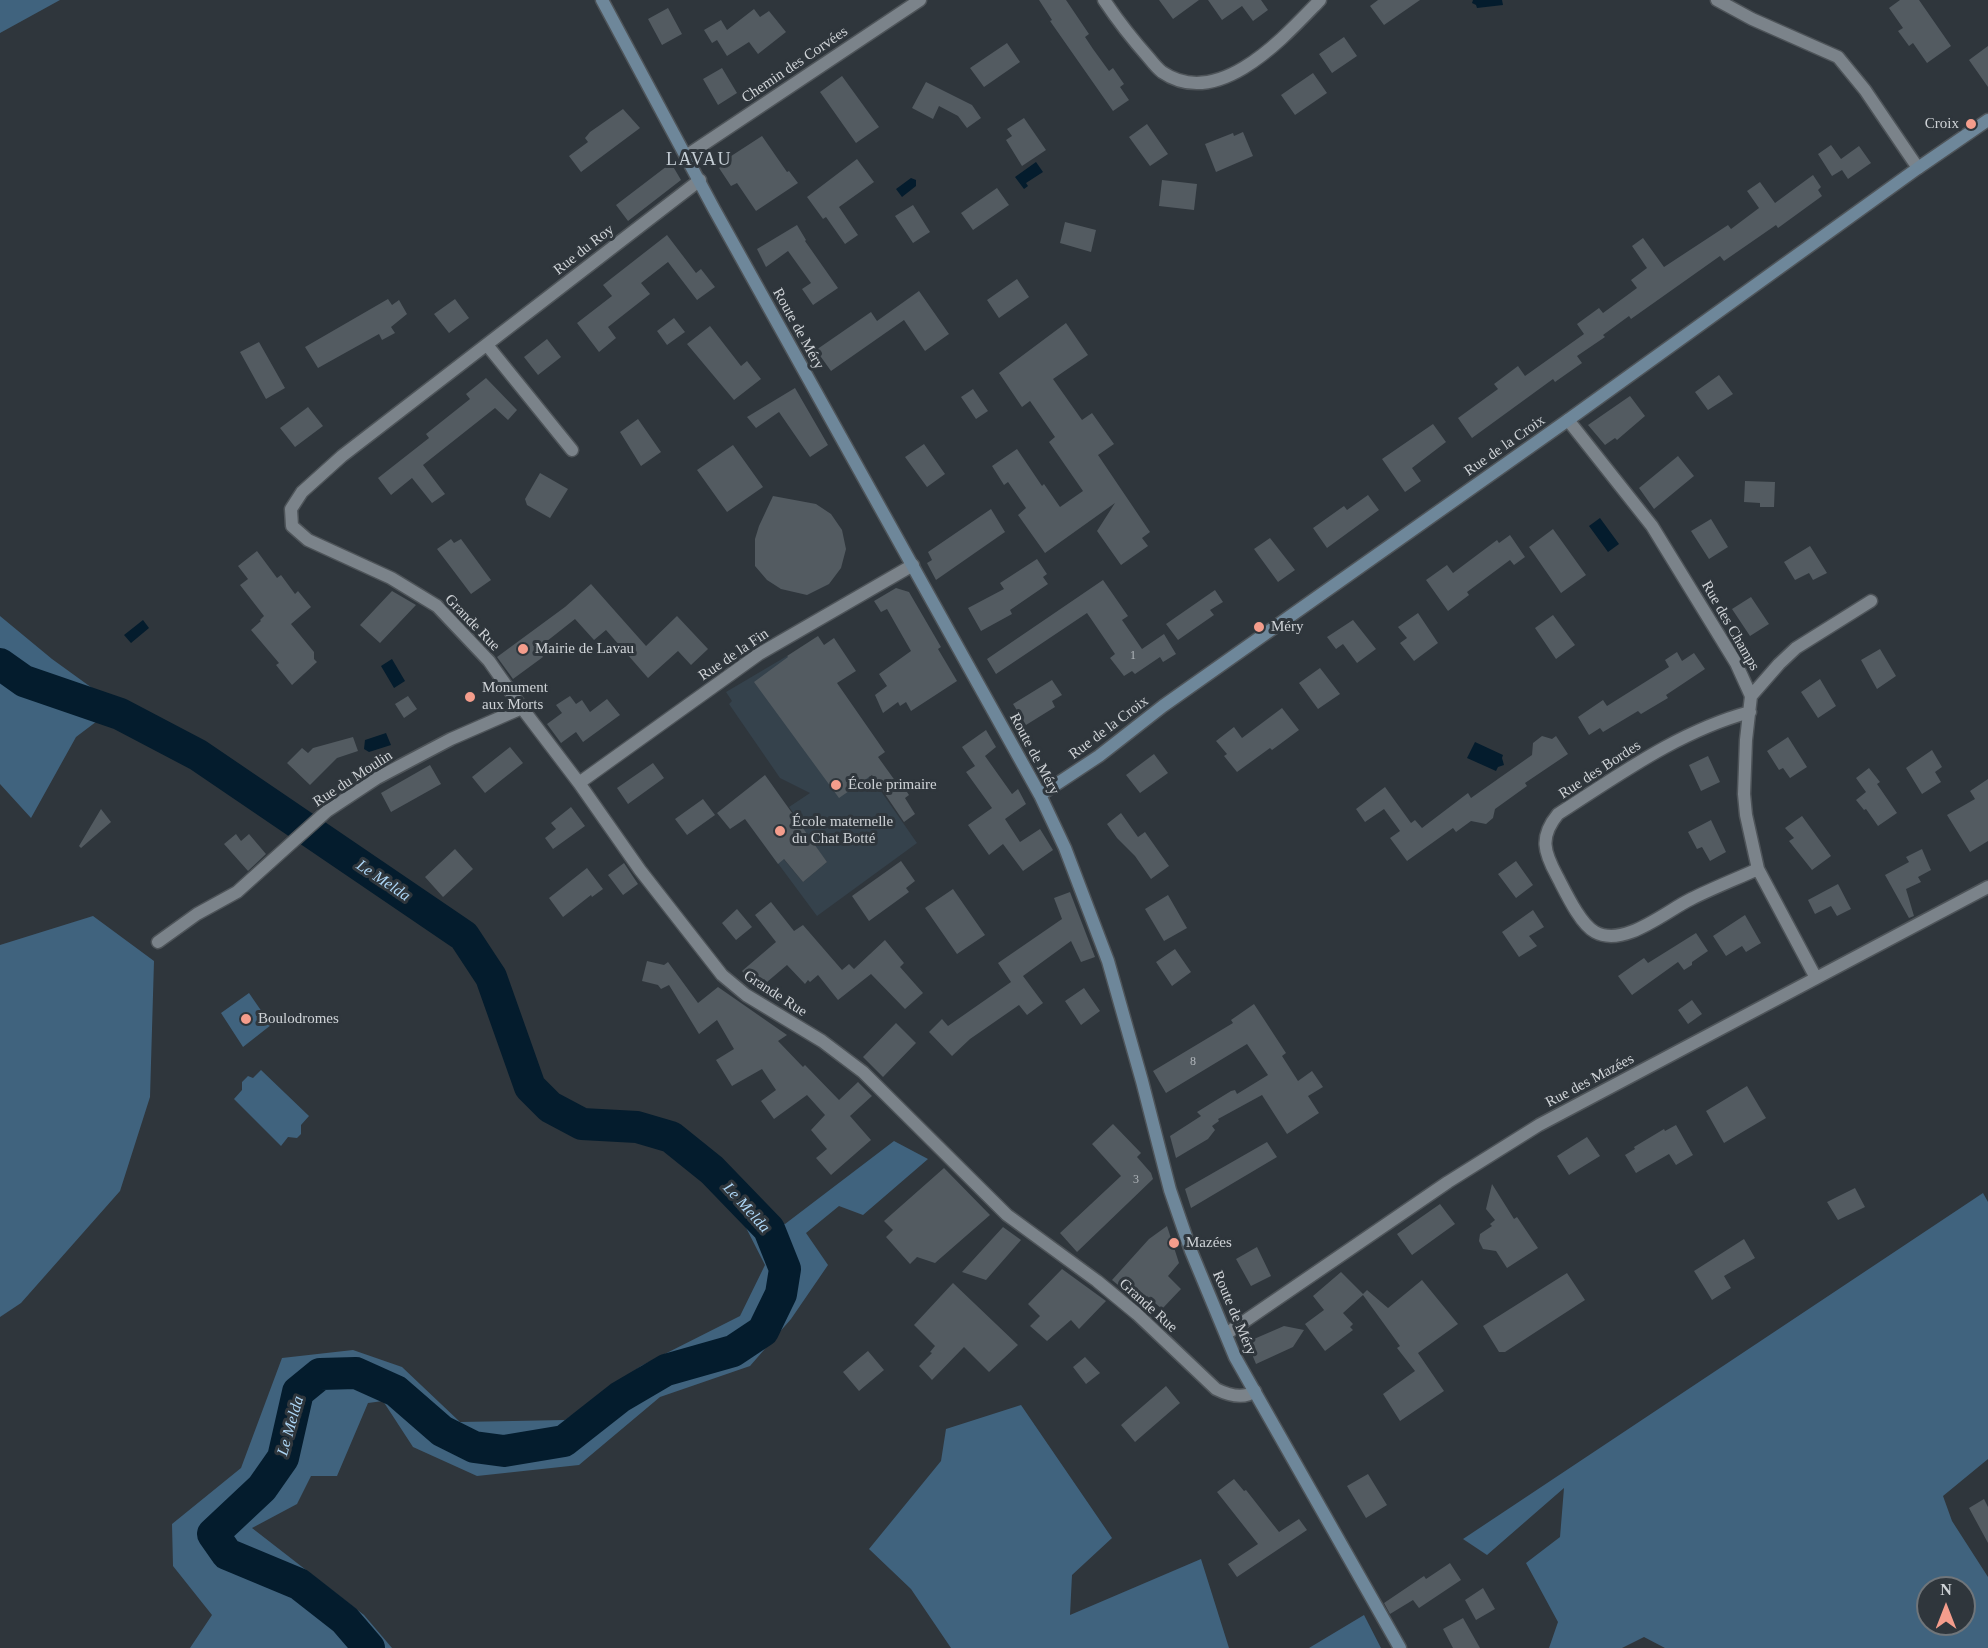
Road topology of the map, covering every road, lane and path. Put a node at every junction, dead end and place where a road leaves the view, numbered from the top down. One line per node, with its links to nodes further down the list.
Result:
1 (602, 0): 7 (main road, Route de Méry)
2 (920, 0): 7 (street, Chemin des Corvées)
3 (1104, 0): 4 (street)
4 (1320, 0)
5 (1717, 0): 8 (street)
6 (1988, 120): 8 (main road, Rue de la Croix)
7 (686, 156): 9 (main road, Route de Méry)
8 (1918, 168): 11 (main road, Rue de la Croix)
9 (700, 180): 10 (street, Rue du Roy); 14 (main road, Route de Méry)
10 (487, 345): 12 (street); 13 (street, Rue du Roy)
11 (1568, 420): 16 (street, Rue des Champs); 20 (main road, Rue de la Croix)
12 (572, 450)
13 (291, 508): 17 (street, Grande Rue)
14 (913, 565): 19 (street, Rue de la Fin); 20 (main road, Route de Méry)
15 (1871, 601): 16 (street)
16 (1751, 696): 18 (street, Rue des Champs)
17 (522, 708): 19 (street, Grande Rue); 23 (street, Rue du Moulin)
18 (1750, 712): 21 (street, Rue des Champs); 21 (street, Rue des Bordes)
19 (579, 783): 26 (street, Grande Rue)
20 (1040, 795): 25 (main road, Route de Méry)
21 (1758, 869): 24 (street, Rue des Champs)
22 (1988, 886): 24 (street, Rue des Mazées)
23 (158, 942)
24 (1816, 978): 25 (street, Rue des Mazées)
25 (1226, 1334): 26 (main road, Route de Méry)
26 (1255, 1391): 27 (main road, Route de Méry)
27 (1400, 1648)

